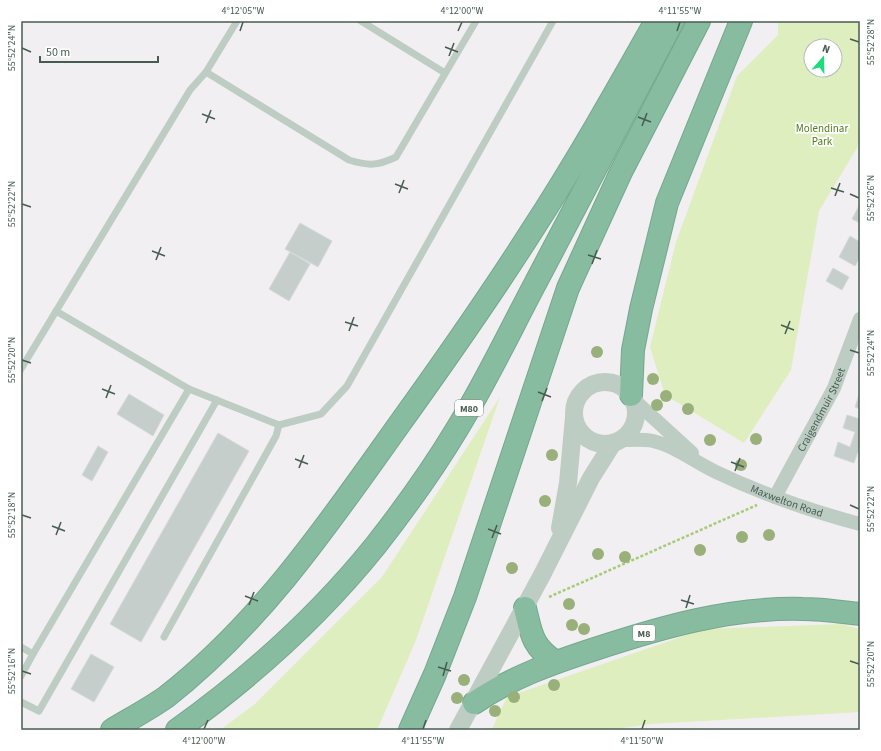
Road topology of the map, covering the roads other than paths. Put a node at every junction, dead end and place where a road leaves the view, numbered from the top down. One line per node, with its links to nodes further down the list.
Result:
1 (237, 21): 9 (lane)
2 (361, 21): 10 (lane)
3 (476, 21): 10 (lane)
4 (553, 21): 18 (lane)
5 (656, 21): 33 (highway)
6 (673, 21): 34 (highway, M80)
7 (699, 21): 35 (highway)
8 (742, 21): 15 (highway)
9 (206, 72): 10 (lane); 11 (lane)
10 (445, 72)
11 (56, 311): 13 (lane); 14 (lane)
12 (860, 319): 21 (street, Craigendmuir Street)
13 (21, 369)
14 (189, 389): 16 (lane); 28 (lane)
15 (633, 398): 17 (street); 19 (street); 20 (street, Maxwelton Road)
16 (217, 400): 18 (lane); 31 (lane)
17 (574, 412): 19 (street); 23 (street)
18 (279, 425): 26 (lane)
19 (618, 442): 20 (street, Maxwelton Road); 23 (street)
20 (716, 472): 21 (street, Maxwelton Road)
21 (775, 497): 22 (street, Maxwelton Road)
22 (860, 524)
23 (550, 560): 24 (street)
24 (525, 608): 29 (highway); 32 (street)
25 (860, 614): 29 (highway, M8)
26 (164, 637)
27 (21, 647): 28 (lane)
28 (33, 654): 30 (lane)
29 (556, 662): 32 (highway, M8)
30 (21, 676)
31 (21, 702)
32 (474, 703): 36 (street)
33 (112, 730)
34 (177, 730)
35 (410, 730)
36 (458, 730)

